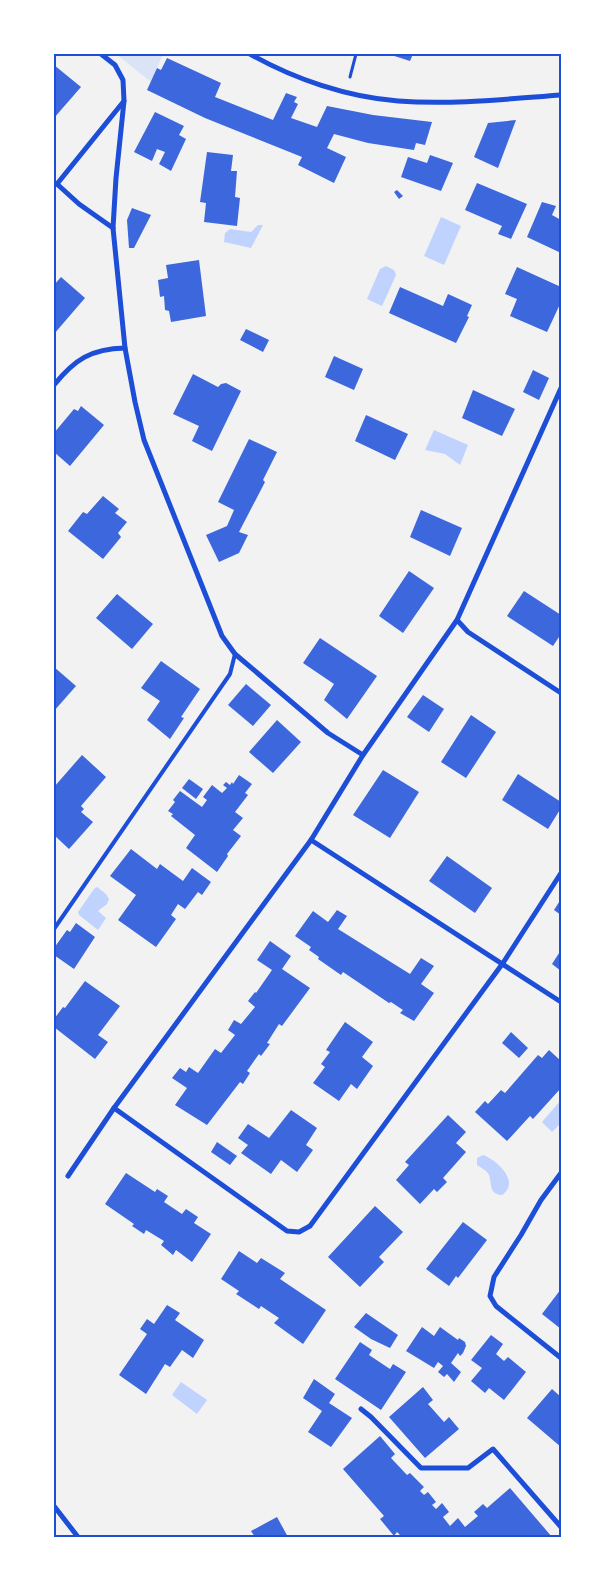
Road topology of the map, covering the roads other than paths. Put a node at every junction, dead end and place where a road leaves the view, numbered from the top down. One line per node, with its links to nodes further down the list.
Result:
1 (101, 54): 4 (street)
2 (250, 54): 3 (street)
3 (561, 95)
4 (124, 101): 5 (street); 6 (street)
5 (55, 184): 6 (street)
6 (112, 228): 7 (street)
7 (125, 348): 8 (street); 11 (street)
8 (54, 385)
9 (561, 388): 10 (street)
10 (457, 620): 12 (street); 13 (street)
11 (235, 654): 13 (street); 16 (lane)
12 (561, 693)
13 (363, 755): 14 (street)
14 (311, 840): 17 (street); 19 (street)
15 (561, 873): 17 (street)
16 (54, 929)
17 (503, 963): 18 (street); 19 (street)
18 (561, 1002)
19 (114, 1108): 21 (street)
20 (561, 1173): 22 (street)
21 (68, 1176)
22 (561, 1358)
23 (360, 1410): 25 (street)
24 (54, 1506): 26 (street)
25 (561, 1527)
26 (78, 1537)

